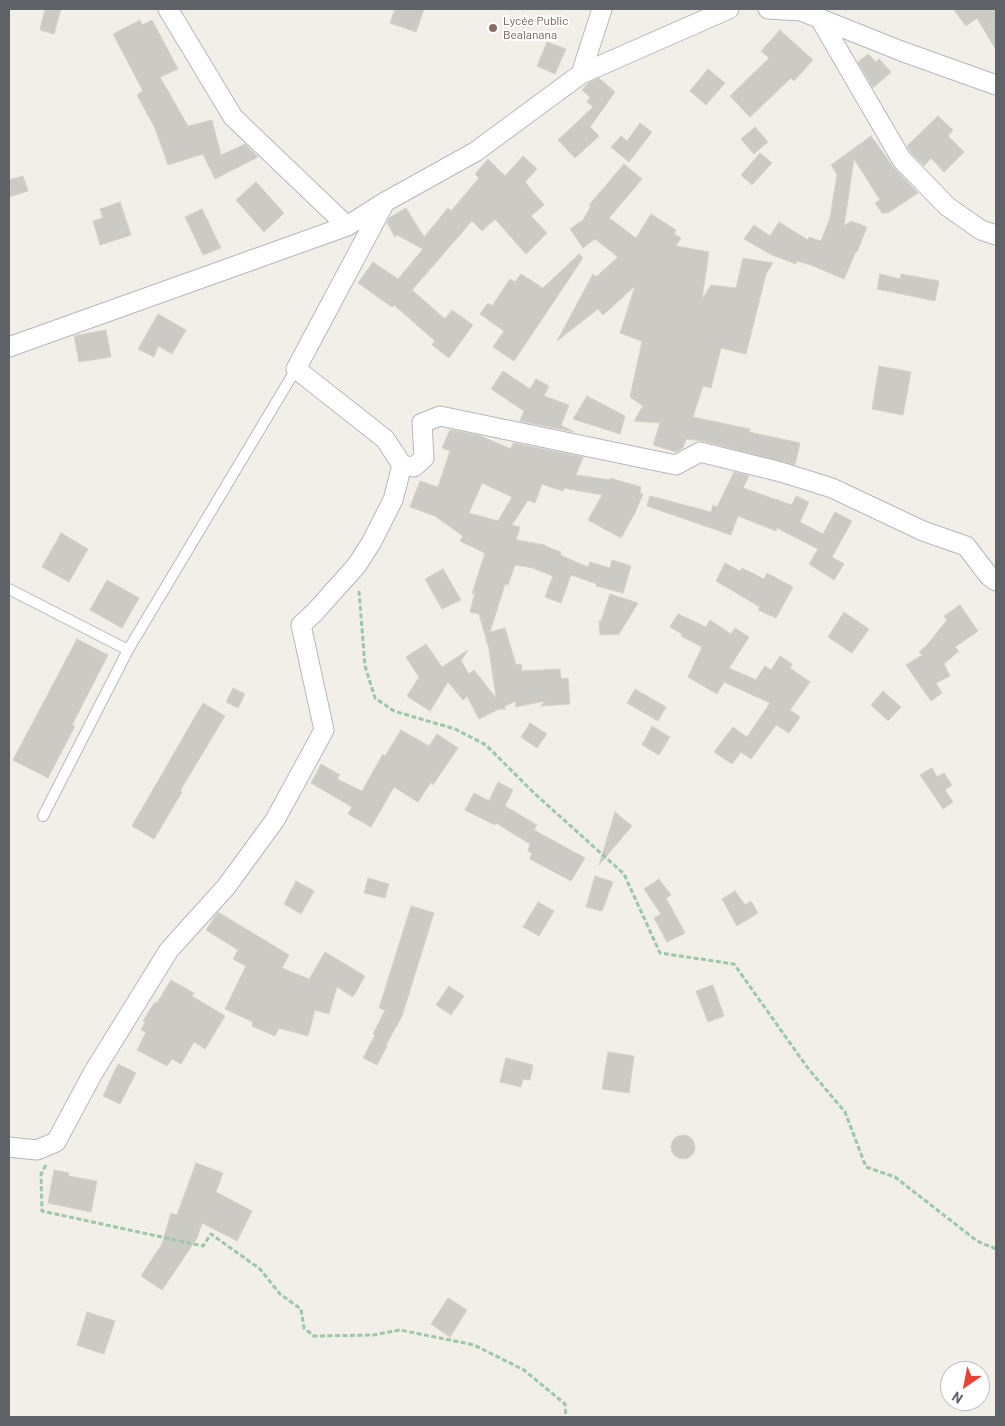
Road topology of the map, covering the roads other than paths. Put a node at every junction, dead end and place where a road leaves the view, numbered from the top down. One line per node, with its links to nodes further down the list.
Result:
1 (168, 9): 9 (street)
2 (602, 9): 6 (street)
3 (729, 9): 6 (street)
4 (768, 9): 5 (street)
5 (820, 19): 7 (street); 10 (street)
6 (581, 74): 8 (street)
7 (996, 85)
8 (385, 202): 9 (street); 12 (street)
9 (346, 226): 11 (street)
10 (996, 236)
11 (9, 348)
12 (296, 369): 13 (street); 16 (lane)
13 (402, 465): 14 (street); 18 (street)
14 (996, 581)
15 (9, 589): 16 (lane)
16 (128, 650): 17 (lane)
17 (42, 816)
18 (9, 1147)

